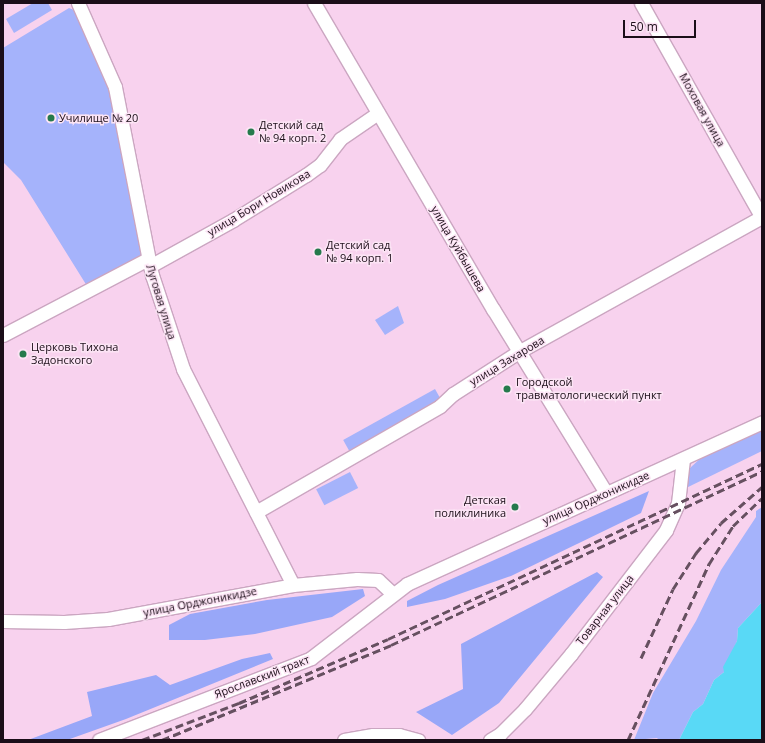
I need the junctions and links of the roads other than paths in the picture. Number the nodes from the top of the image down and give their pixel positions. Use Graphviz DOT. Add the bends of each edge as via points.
graph roads {
  1 [pos="78,3"];
  2 [pos="314,3"];
  3 [pos="641,3"];
  4 [pos="378,113"];
  5 [pos="762,217"];
  6 [pos="149,263"];
  7 [pos="3,335"];
  8 [pos="520,351"];
  9 [pos="762,422"];
  10 [pos="683,459"];
  11 [pos="606,493"];
  12 [pos="256,512"];
  13 [pos="429,574"];
  14 [pos="293,585"];
  15 [pos="392,593"];
  16 [pos="3,621"];
  17 [pos="99,740"];
  18 [pos="344,740"];
  19 [pos="418,740"];
  20 [pos="490,740"];
  1 -- 6 [label="street, Луговая улица" via="115,87"];
  2 -- 4 [label="street, улица Куйбышева"];
  3 -- 5 [label="street, Моховая улица"];
  4 -- 6 [label="street, улица Бори Новикова" via="340,139 320,165 306,175 234,220"];
  4 -- 8 [label="street, улица Куйбышева"];
  5 -- 8 [label="street, улица Захарова"];
  6 -- 7 [label="street, улица Бори Новикова"];
  6 -- 12 [label="street, Луговая улица" via="162,311 189,383"];
  8 -- 11 [label="street, улица Куйбышева"];
  8 -- 12 [label="street, улица Захарова" via="453,394 440,406"];
  9 -- 10 [label="street, улица Орджоникидзе"];
  10 -- 11 [label="street, улица Орджоникидзе"];
  10 -- 20 [label="street, Товарная улица" via="677,507 666,530 571,654 524,709 500,734"];
  11 -- 13 [label="street, улица Орджоникидзе"];
  12 -- 14 [label="street, Луговая улица"];
  13 -- 15 [label="street, Ярославский тракт"];
  14 -- 15 [label="street, улица Орджоникидзе" via="357,578 378,580"];
  14 -- 16 [label="street, улица Орджоникидзе" via="108,619 64,622"];
  15 -- 17 [label="street, Ярославский тракт" via="347,632 311,658"];
  18 -- 19 [label="street" via="373,735 400,735"];
}
